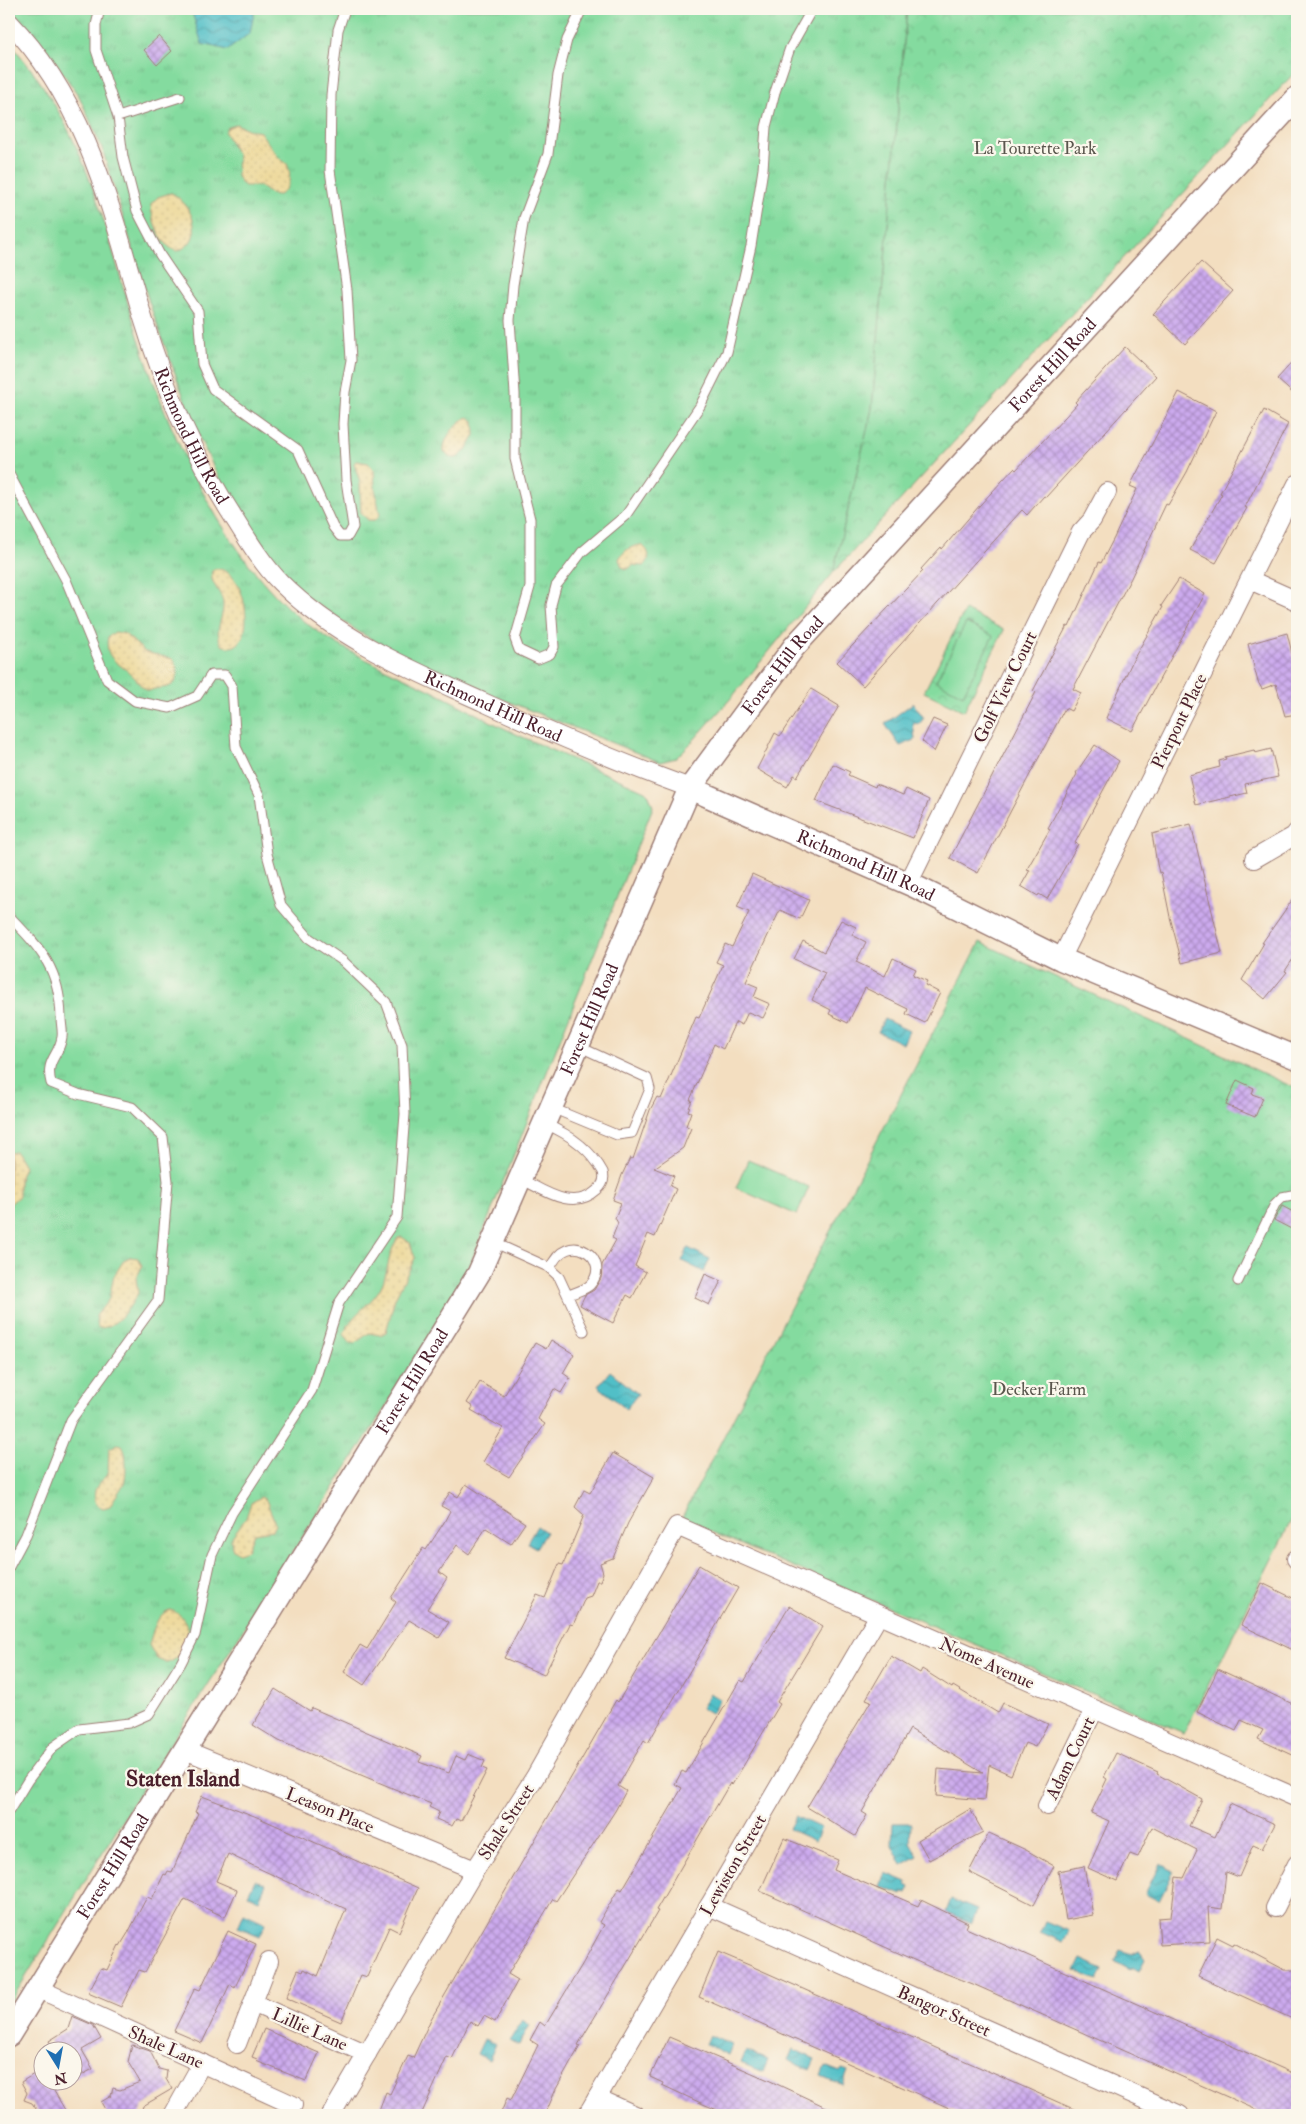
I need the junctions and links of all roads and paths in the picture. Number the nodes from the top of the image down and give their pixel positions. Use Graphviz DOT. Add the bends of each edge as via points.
graph roads {
  1 [pos="100,9"];
  2 [pos="346,9"];
  3 [pos="582,9"];
  4 [pos="812,9"];
  5 [pos="9,22"];
  6 [pos="180,96"];
  7 [pos="1297,98"];
  8 [pos="118,117"];
  9 [pos="9,474"];
  10 [pos="1297,484"];
  11 [pos="1107,492"];
  12 [pos="1250,580"];
  13 [pos="1297,601"];
  14 [pos="690,788"];
  15 [pos="1297,832"];
  16 [pos="1254,859"];
  17 [pos="908,884"];
  18 [pos="9,916"];
  19 [pos="1061,959"];
  20 [pos="578,1046"];
  21 [pos="1297,1058"];
  22 [pos="548,1116"];
  23 [pos="521,1179"];
  24 [pos="1297,1194"];
  25 [pos="493,1242"];
  26 [pos="550,1269"];
  27 [pos="1238,1281"];
  28 [pos="568,1295"];
  29 [pos="584,1331"];
  30 [pos="677,1526"];
  31 [pos="9,1568"];
  32 [pos="879,1615"];
  33 [pos="1094,1710"];
  34 [pos="184,1750"];
  35 [pos="1297,1798"];
  36 [pos="1046,1806"];
  37 [pos="9,1811"];
  38 [pos="1297,1864"];
  39 [pos="474,1870"];
  40 [pos="709,1906"];
  41 [pos="1275,1908"];
  42 [pos="270,1961"];
  43 [pos="39,1989"];
  44 [pos="253,2003"];
  45 [pos="9,2035"];
  46 [pos="237,2044"];
  47 [pos="367,2054"];
  48 [pos="202,2063"];
  49 [pos="597,2098"];
  50 [pos="293,2105"];
  51 [pos="173,2115"];
  52 [pos="332,2115"];
  53 [pos="587,2115"];
  54 [pos="636,2115"];
  55 [pos="1180,2115"];
  1 -- 8 [label="lane" via="96,50"];
  2 -- 8 [label="lane" via="338,30 330,170 347,290 352,360 343,424 353,527 348,536 340,536 333,527 298,450 213,390 202,364 198,311 160,255 137,211 123,157"];
  3 -- 4 [label="lane" via="567,40 558,76 548,154 524,218 510,320 515,459 530,519 530,587 515,639 519,650 538,659 550,654 554,647 551,605 556,586 582,552 626,515 652,480 700,406 726,352 751,246 770,110 790,48"];
  5 -- 14 [label="street, Richmond Hill Road" via="46,66 67,98 86,137 154,354 191,444 241,530 280,582 318,616 365,646 599,753"];
  6 -- 8 [label="lane"];
  7 -- 14 [label="street, Forest Hill Road" via="794,647"];
  9 -- 37 [label="lane" via="66,580 107,680 135,701 170,708 197,696 211,675 225,675 232,686 236,747 259,795 267,854 281,905 309,938 343,961 386,1002 402,1045 405,1114 397,1216 339,1303 312,1390 232,1513 212,1555 195,1635 181,1663 149,1714 130,1723 79,1729 53,1748"];
  10 -- 12 [label="street, Pierpont Place"];
  11 -- 17 [label="street, Golf View Court" via="1092,520 1081,532"];
  12 -- 13 [label="street"];
  12 -- 19 [label="street, Pierpont Place"];
  14 -- 17 [label="street, Richmond Hill Road"];
  14 -- 20 [label="street, Forest Hill Road"];
  15 -- 16 [label="street"];
  17 -- 19 [label="street, Richmond Hill Road"];
  18 -- 31 [label="lane" via="35,943 56,977 62,1038 48,1070 51,1083 78,1094 132,1107 163,1137 168,1181 158,1300 71,1420 26,1535"];
  19 -- 21 [label="street, Richmond Hill Road"];
  20 -- 22 [label="street, Forest Hill Road"];
  20 -- 22 [label="lane" via="646,1078 650,1089 632,1133 617,1135"];
  22 -- 23 [label="street, Forest Hill Road"];
  22 -- 23 [label="lane" via="588,1152 603,1172 602,1184 591,1195 573,1201"];
  23 -- 25 [label="street, Forest Hill Road"];
  24 -- 27 [label="lane" via="1282,1197 1275,1204"];
  25 -- 26 [label="lane"];
  25 -- 34 [label="street, Forest Hill Road" via="479,1273"];
  26 -- 28 [label="lane" via="559,1277"];
  26 -- 28 [label="lane" via="562,1250 578,1247 592,1256 596,1270 594,1279 589,1286"];
  28 -- 29 [label="lane"];
  30 -- 32 [label="street, Nome Avenue"];
  30 -- 39 [label="street, Shale Street" via="535,1776"];
  32 -- 33 [label="street, Nome Avenue"];
  32 -- 40 [label="street, Lewiston Street"];
  33 -- 35 [label="street, Nome Avenue"];
  33 -- 36 [label="street, Adam Court"];
  34 -- 39 [label="street, Leason Place"];
  34 -- 43 [label="street, Forest Hill Road"];
  38 -- 41 [label="street"];
  39 -- 47 [label="street, Shale Street"];
  40 -- 49 [label="street, Lewiston Street"];
  40 -- 55 [label="street, Bangor Street"];
  42 -- 44 [label="street, Lillie Lane"];
  43 -- 45 [label="street, Forest Hill Road"];
  43 -- 48 [label="street, Shale Lane"];
  44 -- 46 [label="street, Lillie Lane"];
  44 -- 47 [label="street, Lillie Lane"];
  47 -- 52 [label="street, Shale Street"];
  48 -- 50 [label="street, Shale Lane"];
  48 -- 51 [label="street"];
  49 -- 53 [label="street, Lewiston Street"];
  49 -- 54 [label="street"];
}
